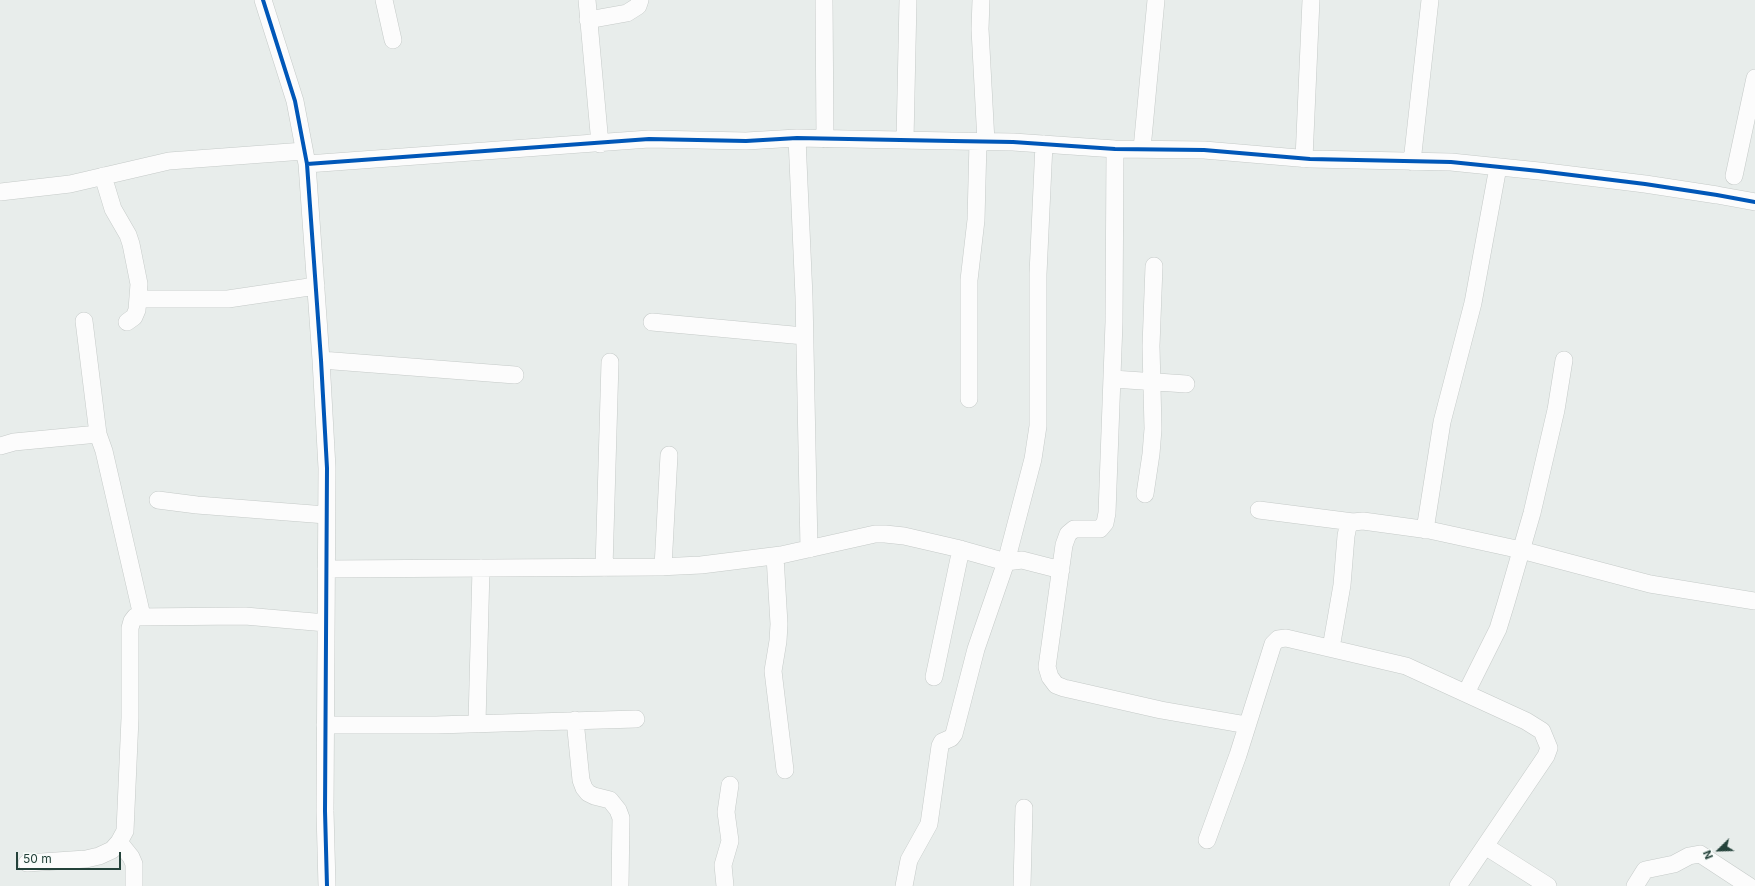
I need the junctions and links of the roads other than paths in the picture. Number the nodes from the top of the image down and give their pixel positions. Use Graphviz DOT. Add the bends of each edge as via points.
graph roads {
  1 [pos="263,0"];
  2 [pos="384,0"];
  3 [pos="586,0"];
  4 [pos="640,0"];
  5 [pos="824,0"];
  6 [pos="908,0"];
  7 [pos="981,0"];
  8 [pos="1156,0"];
  9 [pos="1312,0"];
  10 [pos="1430,0"];
  11 [pos="588,20"];
  12 [pos="393,40"];
  13 [pos="1755,78"];
  14 [pos="797,138"];
  15 [pos="825,139"];
  16 [pos="905,140"];
  17 [pos="982,142"];
  18 [pos="600,144"];
  19 [pos="1044,144"];
  20 [pos="1115,149"];
  21 [pos="1142,149"];
  22 [pos="306,158"];
  23 [pos="1304,159"];
  24 [pos="1412,162"];
  25 [pos="1498,167"];
  26 [pos="103,176"];
  27 [pos="1734,176"];
  28 [pos="0,192"];
  29 [pos="1755,202"];
  30 [pos="1154,266"];
  31 [pos="316,286"];
  32 [pos="138,299"];
  33 [pos="84,321"];
  34 [pos="127,322"];
  35 [pos="652,322"];
  36 [pos="804,336"];
  37 [pos="321,360"];
  38 [pos="1564,360"];
  39 [pos="610,362"];
  40 [pos="515,375"];
  41 [pos="1113,379"];
  42 [pos="1152,382"];
  43 [pos="1186,384"];
  44 [pos="969,399"];
  45 [pos="98,434"];
  46 [pos="0,446"];
  47 [pos="669,455"];
  48 [pos="1145,494"];
  49 [pos="158,500"];
  50 [pos="1259,510"];
  51 [pos="326,515"];
  52 [pos="1353,522"];
  53 [pos="1425,530"];
  54 [pos="809,549"];
  55 [pos="962,549"];
  56 [pos="1521,550"];
  57 [pos="775,556"];
  58 [pos="1006,562"];
  59 [pos="663,567"];
  60 [pos="480,568"];
  61 [pos="604,568"];
  62 [pos="326,569"];
  63 [pos="1061,570"];
  64 [pos="1755,601"];
  65 [pos="142,616"];
  66 [pos="326,623"];
  67 [pos="1330,648"];
  68 [pos="934,677"];
  69 [pos="1466,693"];
  70 [pos="636,719"];
  71 [pos="575,720"];
  72 [pos="477,723"];
  73 [pos="325,725"];
  74 [pos="1247,725"];
  75 [pos="785,770"];
  76 [pos="730,785"];
  77 [pos="1024,808"];
  78 [pos="1208,840"];
  79 [pos="119,842"];
  80 [pos="1485,846"];
  81 [pos="27,863"];
  82 [pos="134,886"];
  83 [pos="327,886"];
  84 [pos="620,886"];
  85 [pos="725,886"];
  86 [pos="904,886"];
  87 [pos="1022,886"];
  88 [pos="1458,886"];
  89 [pos="1548,886"];
  90 [pos="1635,886"];
  91 [pos="1749,886"];
  1 -- 22 [label="street" via="295,101"];
  2 -- 12 [label="street"];
  3 -- 11 [label="street"];
  4 -- 11 [label="street" via="638,6 626,13"];
  5 -- 15 [label="street"];
  6 -- 16 [label="street"];
  7 -- 17 [label="street"];
  8 -- 21 [label="street"];
  9 -- 23 [label="street"];
  10 -- 24 [label="street"];
  11 -- 18 [label="street"];
  13 -- 27 [label="street"];
  14 -- 15 [label="street"];
  14 -- 18 [label="street" via="746,141 649,139"];
  14 -- 36 [label="street"];
  15 -- 16 [label="street"];
  16 -- 17 [label="street"];
  17 -- 19 [label="street"];
  17 -- 44 [label="street" via="969,280"];
  18 -- 22 [label="street"];
  19 -- 20 [label="street"];
  19 -- 58 [label="street" via="1038,274 1037,432 1033,459"];
  20 -- 21 [label="street"];
  20 -- 41 [label="street"];
  21 -- 23 [label="street" via="1204,150"];
  22 -- 26 [label="street" via="186,159"];
  22 -- 31 [label="street"];
  23 -- 24 [label="street"];
  24 -- 25 [label="street" via="1451,162"];
  25 -- 29 [label="street" via="1645,184"];
  25 -- 53 [label="street" via="1473,303 1442,422"];
  26 -- 28 [label="street" via="70,184"];
  26 -- 32 [label="street" via="113,209 131,244 139,284"];
  30 -- 42 [label="street" via="1150,346"];
  31 -- 32 [label="street" via="228,299"];
  31 -- 37 [label="street"];
  32 -- 34 [label="street" via="134,317"];
  33 -- 45 [label="street"];
  35 -- 36 [label="street"];
  36 -- 54 [label="street"];
  37 -- 40 [label="street"];
  37 -- 51 [label="street" via="327,468"];
  38 -- 56 [label="street" via="1556,410"];
  39 -- 61 [label="street"];
  41 -- 42 [label="street"];
  41 -- 63 [label="street" via="1105,523 1100,529 1074,529 1068,534"];
  42 -- 43 [label="street"];
  42 -- 48 [label="street" via="1151,454"];
  45 -- 46 [label="street" via="14,442"];
  45 -- 65 [label="street"];
  47 -- 59 [label="street"];
  49 -- 51 [label="street"];
  50 -- 52 [label="street"];
  51 -- 62 [label="street"];
  52 -- 53 [label="street" via="1363,521"];
  52 -- 67 [label="street" via="1348,526 1346,536 1342,585"];
  53 -- 56 [label="street"];
  54 -- 55 [label="street" via="874,534 886,534"];
  54 -- 57 [label="street"];
  55 -- 58 [label="street"];
  55 -- 68 [label="street"];
  56 -- 64 [label="street" via="1650,584"];
  56 -- 69 [label="street" via="1498,629"];
  57 -- 59 [label="street"];
  57 -- 75 [label="street" via="779,624 773,671"];
  58 -- 63 [label="street" via="1022,560"];
  58 -- 86 [label="street" via="976,649 954,734 940,746 929,824 909,860"];
  59 -- 61 [label="street"];
  60 -- 61 [label="street"];
  60 -- 62 [label="street"];
  60 -- 72 [label="street"];
  62 -- 66 [label="street"];
  63 -- 74 [label="street" via="1047,667 1056,685 1161,710"];
  65 -- 66 [label="street" via="244,616"];
  65 -- 79 [label="street" via="135,617 130,628 127,818 125,831"];
  66 -- 73 [label="street"];
  67 -- 69 [label="street" via="1406,666"];
  67 -- 74 [label="street" via="1286,638 1278,639 1273,644"];
  69 -- 80 [label="street" via="1526,720 1542,731 1549,748"];
  70 -- 71 [label="street"];
  71 -- 72 [label="street"];
  71 -- 84 [label="street" via="584,788 594,796 610,800 621,818"];
  72 -- 73 [label="street"];
  73 -- 83 [label="street"];
  74 -- 78 [label="street"];
  76 -- 85 [label="street" via="726,812 730,841 723,865"];
  77 -- 87 [label="street"];
  79 -- 81 [label="street" via="112,850 86,859"];
  79 -- 82 [label="street" via="134,864"];
  80 -- 88 [label="street"];
  80 -- 89 [label="street"];
  90 -- 91 [label="street" via="1646,870 1674,864 1688,856 1700,854"];
}
